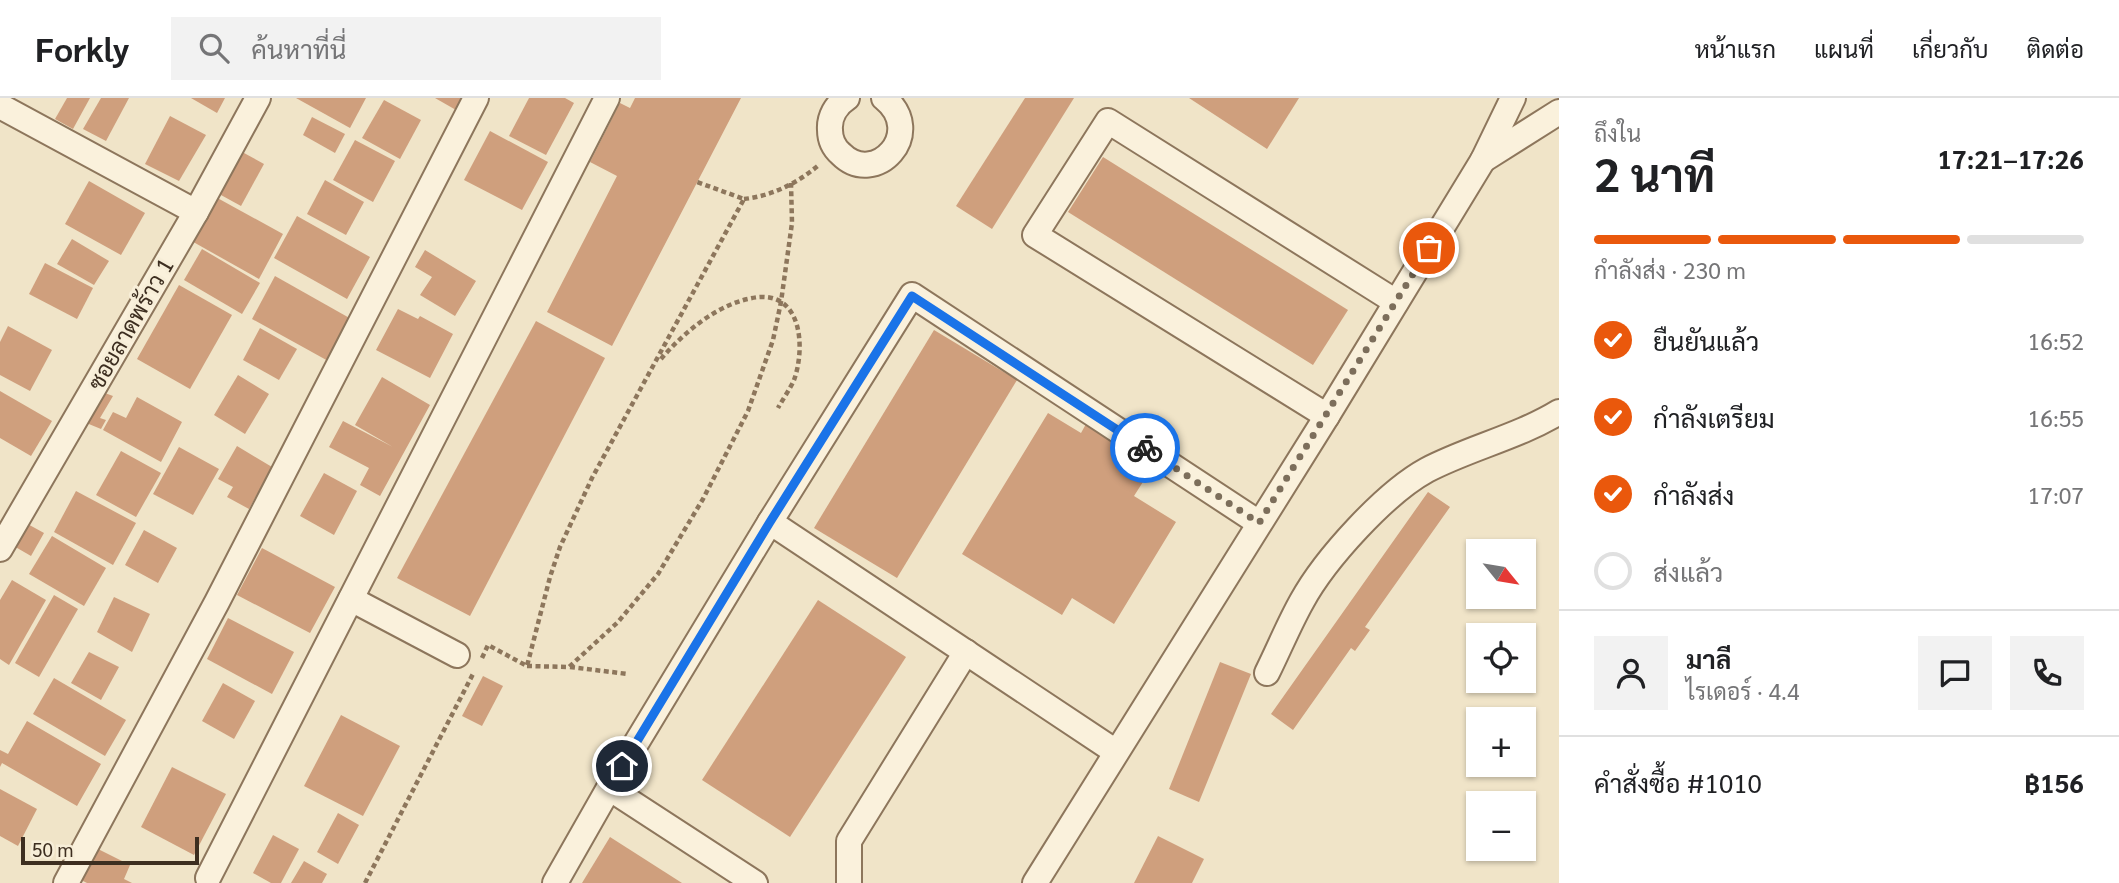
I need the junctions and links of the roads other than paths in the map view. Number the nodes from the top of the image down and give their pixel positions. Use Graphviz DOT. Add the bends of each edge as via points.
graph roads {
  1 [pos="258,98"];
  2 [pos="477,98"];
  3 [pos="607,98"];
  4 [pos="847,98"];
  5 [pos="1513,98"];
  6 [pos="892,100"];
  7 [pos="0,106"];
  8 [pos="1559,112"];
  9 [pos="1483,160"];
  10 [pos="196,212"];
  11 [pos="1396,302"];
  12 [pos="1559,412"];
  13 [pos="1327,416"];
  14 [pos="770,522"];
  15 [pos="1259,523"];
  16 [pos="0,549"];
  17 [pos="351,599"];
  18 [pos="966,652"];
  19 [pos="457,655"];
  20 [pos="1267,673"];
  21 [pos="1116,752"];
  22 [pos="609,788"];
  23 [pos="213,881"];
  24 [pos="66,883"];
  25 [pos="555,883"];
  26 [pos="755,883"];
  27 [pos="849,883"];
  28 [pos="1035,883"];
  1 -- 10 [label="street, ซอยลาดพร้าว 1"];
  2 -- 24 [label="street"];
  3 -- 17 [label="street"];
  4 -- 6 [label="street" via="836,108 829,129 843,157 864,164 886,158 900,138 899,115"];
  5 -- 9 [label="street"];
  7 -- 10 [label="street"];
  8 -- 9 [label="street"];
  9 -- 11 [label="street"];
  10 -- 16 [label="street, ซอยลาดพร้าว 1" via="138,330"];
  11 -- 13 [label="street"];
  11 -- 13 [label="street" via="1108,121 1035,235"];
  12 -- 20 [label="street" via="1425,471 1384,502 1336,554 1303,599"];
  13 -- 15 [label="street"];
  14 -- 15 [label="street" via="912,296"];
  14 -- 18 [label="street"];
  14 -- 22 [label="street"];
  15 -- 21 [label="street"];
  17 -- 19 [label="street"];
  17 -- 23 [label="street"];
  18 -- 21 [label="street"];
  18 -- 27 [label="street" via="849,841"];
  21 -- 28 [label="street"];
  22 -- 25 [label="street"];
  22 -- 26 [label="street"];
}
